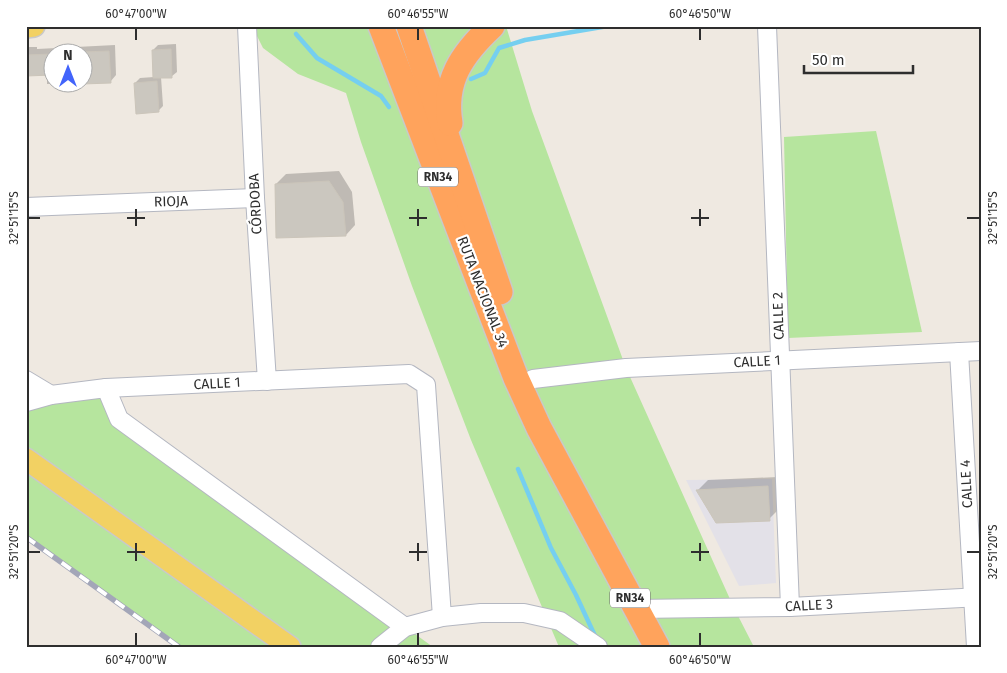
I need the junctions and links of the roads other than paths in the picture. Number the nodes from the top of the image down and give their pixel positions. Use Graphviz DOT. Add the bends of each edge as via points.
graph roads {
  1 [pos="34,26"];
  2 [pos="247,26"];
  3 [pos="381,26"];
  4 [pos="409,26"];
  5 [pos="492,26"];
  6 [pos="767,26"];
  7 [pos="26,27"];
  8 [pos="255,198"];
  9 [pos="26,207"];
  10 [pos="473,210"];
  11 [pos="981,351"];
  12 [pos="958,352"];
  13 [pos="780,360"];
  14 [pos="533,379"];
  15 [pos="26,380"];
  16 [pos="267,381"];
  17 [pos="106,388"];
  18 [pos="51,395"];
  19 [pos="26,402"];
  20 [pos="26,460"];
  21 [pos="603,549"];
  22 [pos="977,597"];
  23 [pos="790,606"];
  24 [pos="636,609"];
  25 [pos="442,617"];
  26 [pos="405,627"];
  27 [pos="290,647"];
  28 [pos="380,647"];
  29 [pos="598,647"];
  30 [pos="656,647"];
  31 [pos="976,647"];
  1 -- 7 [label="main road"];
  2 -- 8 [label="street, CÓRDOBA"];
  3 -- 21 [label="highway, RUTA NACIONAL 34 / RN34" via="516,378"];
  4 -- 10 [label="highway, RUTA NACIONAL 34 / RN34"];
  5 -- 10 [label="highway, RN34" via="466,52 457,68 448,98 453,138"];
  6 -- 13 [label="street, CALLE 2"];
  8 -- 9 [label="street, RIOJA"];
  8 -- 16 [label="street, CÓRDOBA"];
  10 -- 14 [label="highway, RUTA NACIONAL 34 / RN34"];
  11 -- 12 [label="street, CALLE 1"];
  12 -- 13 [label="street, CALLE 1"];
  12 -- 22 [label="street, CALLE 4"];
  13 -- 14 [label="street, CALLE 1" via="626,368"];
  13 -- 23 [label="street, CALLE 2"];
  14 -- 21 [label="highway, RUTA NACIONAL 34 / RN34"];
  15 -- 18 [label="street"];
  16 -- 17 [label="street, CALLE 1"];
  16 -- 25 [label="street, CALLE 1" via="409,374 426,385"];
  17 -- 18 [label="street, CALLE 1"];
  17 -- 26 [label="street" via="119,420"];
  18 -- 19 [label="street, CALLE 1"];
  20 -- 27 [label="main road"];
  21 -- 24 [label="highway, RUTA NACIONAL 34 / RN34"];
  22 -- 23 [label="street, CALLE 3"];
  22 -- 31 [label="street, CALLE 4"];
  23 -- 24 [label="street, CALLE 3"];
  24 -- 30 [label="highway, RUTA NACIONAL 34 / RN34"];
  25 -- 26 [label="street"];
  25 -- 29 [label="street" via="480,612 524,613 560,621"];
  26 -- 28 [label="street"];
}
